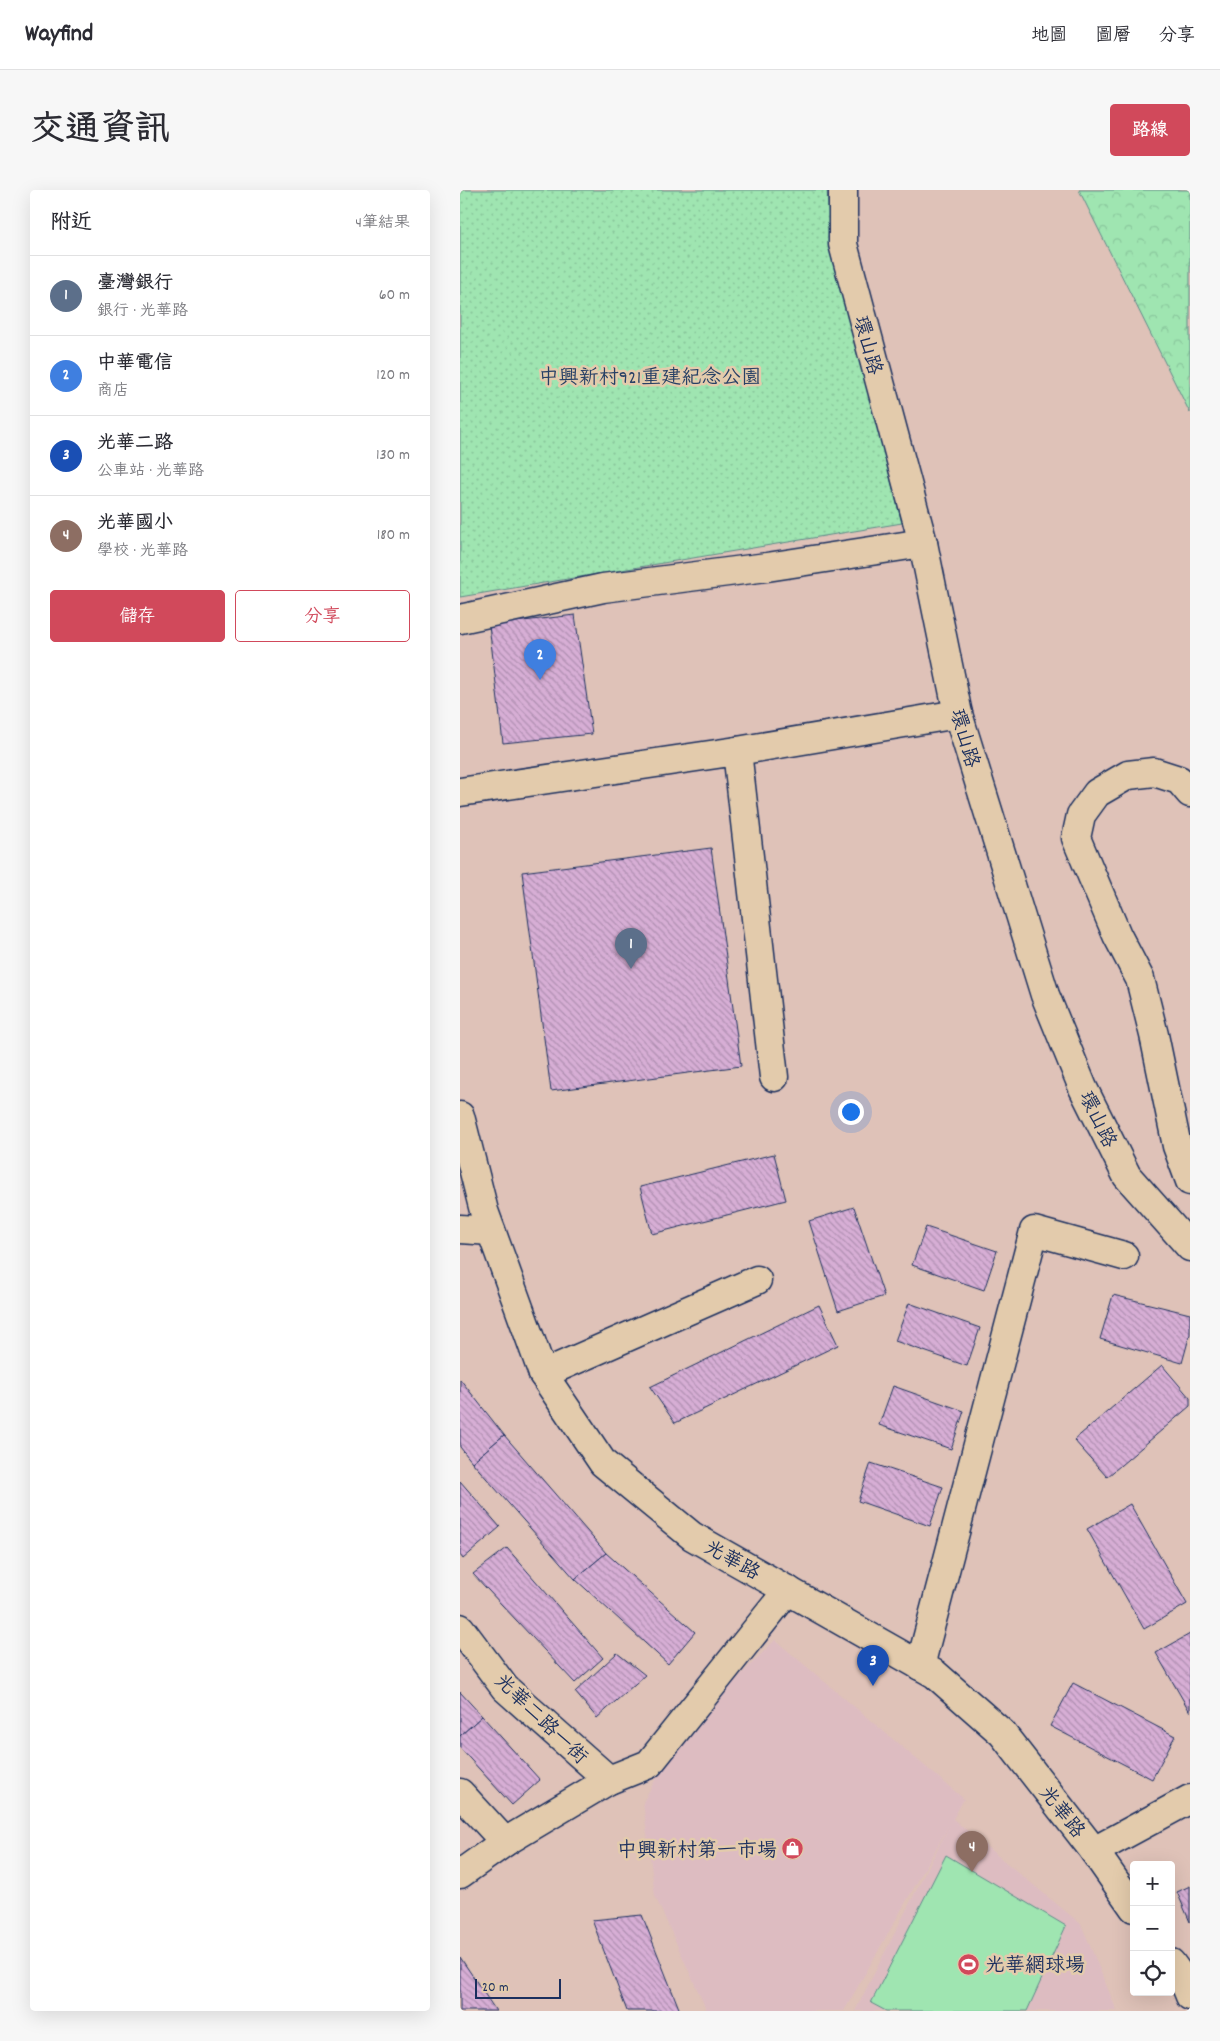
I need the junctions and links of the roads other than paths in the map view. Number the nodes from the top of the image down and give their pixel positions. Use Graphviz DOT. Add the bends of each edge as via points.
graph roads {
  1 [pos="843,190"];
  2 [pos="923,543"];
  3 [pos="460,619"];
  4 [pos="958,714"];
  5 [pos="737,751"];
  6 [pos="460,792"];
  7 [pos="1190,793"];
  8 [pos="774,1077"];
  9 [pos="460,1116"];
  10 [pos="1190,1181"];
  11 [pos="460,1230"];
  12 [pos="491,1231"];
  13 [pos="1190,1247"];
  14 [pos="1124,1256"];
  15 [pos="757,1280"];
  16 [pos="543,1374"];
  17 [pos="788,1590"];
  18 [pos="460,1628"];
  19 [pos="920,1666"];
  20 [pos="609,1780"];
  21 [pos="460,1793"];
  22 [pos="1190,1799"];
  23 [pos="505,1842"];
  24 [pos="1094,1851"];
  25 [pos="460,1874"];
  26 [pos="1133,1906"];
  27 [pos="1175,1969"];
  28 [pos="1190,1996"];
  1 -- 2 [label="street, 環山路" via="843,244"];
  2 -- 3 [label="street" via="603,588"];
  2 -- 4 [label="street, 環山路"];
  4 -- 5 [label="street"];
  4 -- 13 [label="street, 環山路" via="1045,995 1083,1088 1127,1176"];
  5 -- 6 [label="street"];
  5 -- 8 [label="street"];
  7 -- 10 [label="street" via="1178,780 1154,772 1128,775 1097,793 1081,815 1076,838 1117,935 1140,979 1177,1146"];
  9 -- 12 [label="street, 光華路"];
  11 -- 12 [label="street"];
  12 -- 16 [label="street, 光華路"];
  14 -- 19 [label="street" via="1034,1231"];
  15 -- 16 [label="street"];
  16 -- 17 [label="street, 光華路" via="603,1463 692,1536"];
  17 -- 19 [label="street, 光華路"];
  17 -- 20 [label="street" via="649,1764"];
  18 -- 20 [label="street, 光華二路一街" via="505,1688"];
  19 -- 24 [label="street, 光華路" via="935,1674 1002,1733"];
  20 -- 23 [label="street"];
  21 -- 23 [label="street"];
  22 -- 24 [label="street"];
  23 -- 25 [label="street"];
  24 -- 26 [label="street, 光華路"];
  27 -- 28 [label="street"];
}
